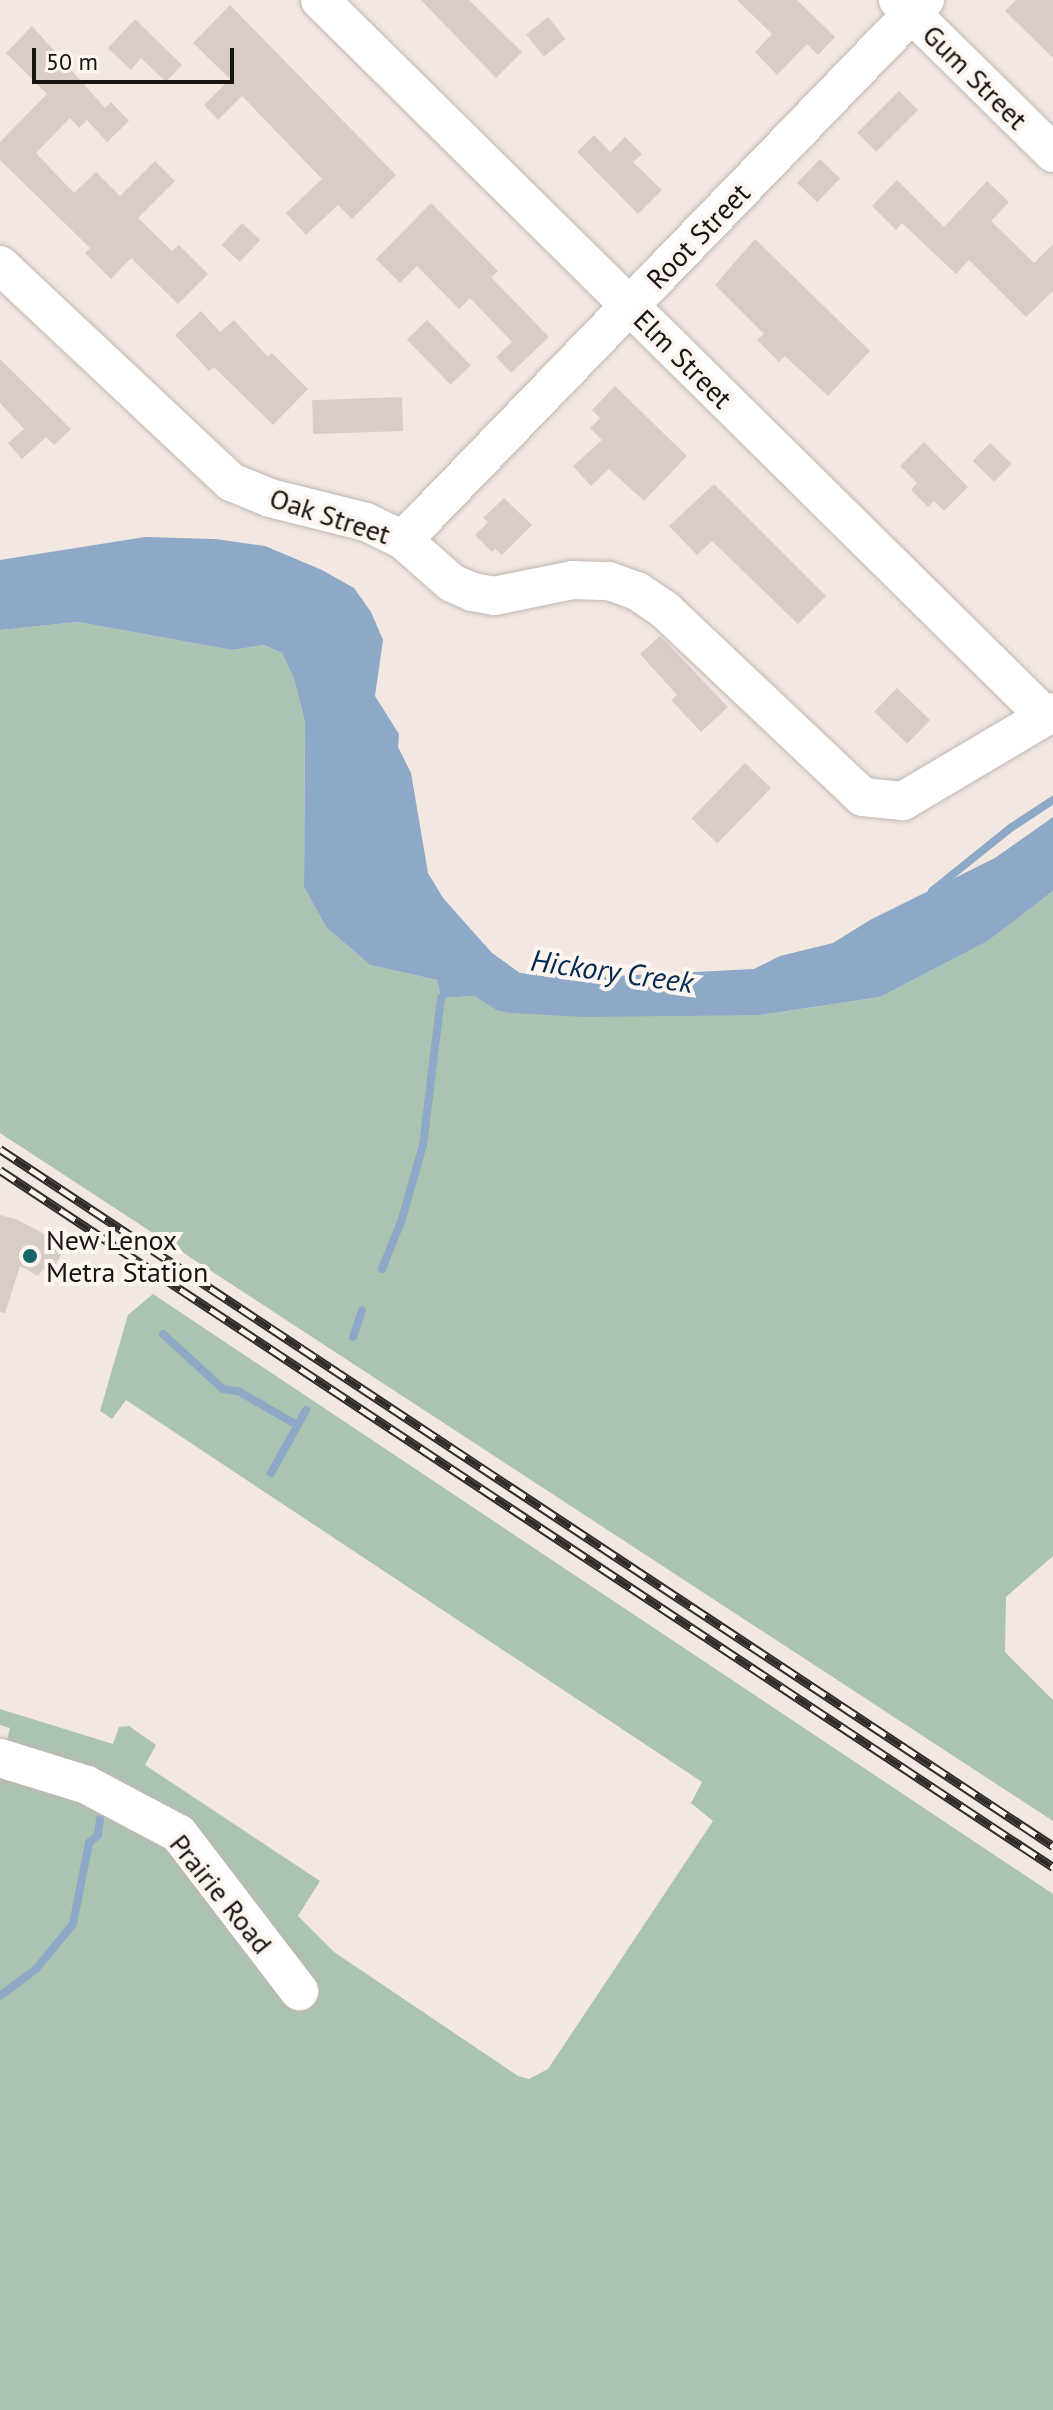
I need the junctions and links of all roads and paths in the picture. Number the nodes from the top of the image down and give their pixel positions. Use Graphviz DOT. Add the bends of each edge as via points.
graph roads {
  1 [pos="320,0"];
  2 [pos="911,5"];
  3 [pos="1053,153"];
  4 [pos="0,265"];
  5 [pos="630,307"];
  6 [pos="403,540"];
  7 [pos="1049,715"];
  8 [pos="0,1758"];
  9 [pos="299,1991"];
  1 -- 5 [label="street, Elm Street"];
  2 -- 3 [label="street, Gum Street"];
  2 -- 5 [label="street, Root Street"];
  4 -- 6 [label="street, Oak Street" via="231,482 270,498 366,522"];
  5 -- 6 [label="street, Root Street"];
  5 -- 7 [label="street, Elm Street"];
  6 -- 7 [label="street, Oak Street" via="452,583 472,592 494,596 573,580 609,581 637,591 665,610 863,797 903,801"];
  8 -- 9 [label="street, Prairie Road" via="87,1785 179,1834"];
}
